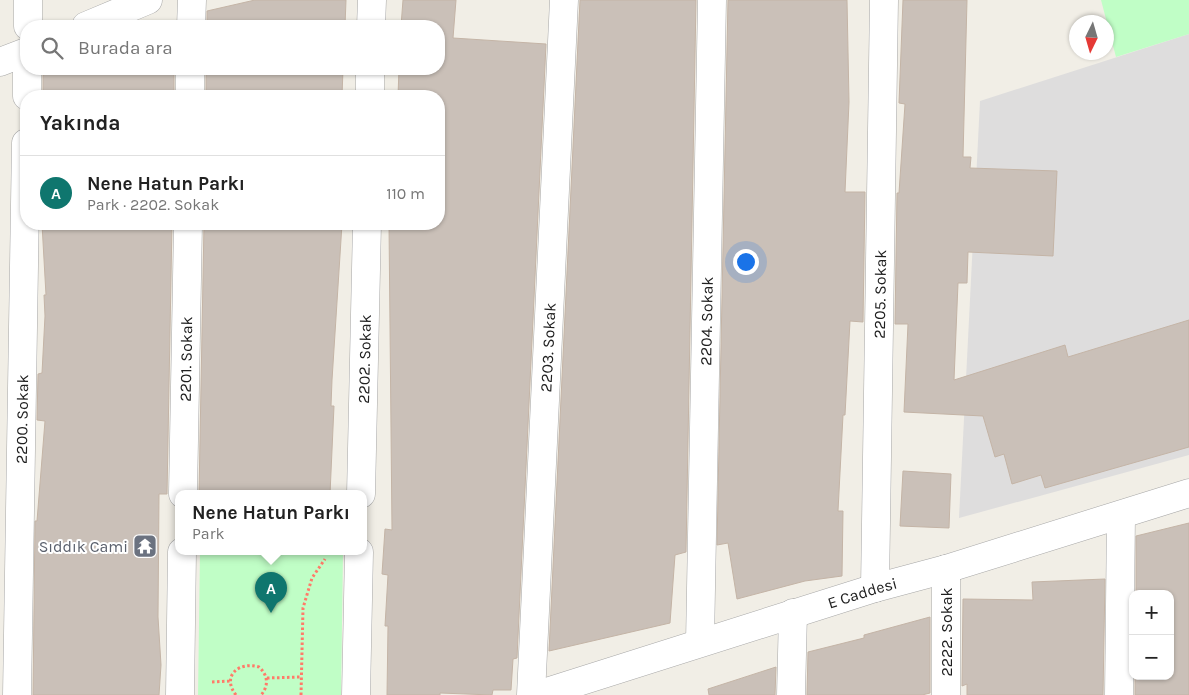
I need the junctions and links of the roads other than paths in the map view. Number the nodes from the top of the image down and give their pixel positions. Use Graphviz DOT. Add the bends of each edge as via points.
graph roads {
  1 [pos="28,0"];
  2 [pos="148,0"];
  3 [pos="192,0"];
  4 [pos="372,0"];
  5 [pos="564,0"];
  6 [pos="712,0"];
  7 [pos="884,0"];
  8 [pos="28,20"];
  9 [pos="100,20"];
  10 [pos="191,20"];
  11 [pos="371,20"];
  12 [pos="20,54"];
  13 [pos="0,62"];
  14 [pos="28,75"];
  15 [pos="190,75"];
  16 [pos="370,75"];
  17 [pos="27,90"];
  18 [pos="190,90"];
  19 [pos="370,90"];
  20 [pos="25,230"];
  21 [pos="188,230"];
  22 [pos="367,230"];
  23 [pos="183,490"];
  24 [pos="361,490"];
  25 [pos="1189,493"];
  26 [pos="1121,515"];
  27 [pos="182,555"];
  28 [pos="360,555"];
  29 [pos="946,569"];
  30 [pos="875,588"];
  31 [pos="793,613"];
  32 [pos="700,642"];
  33 [pos="610,683"];
  34 [pos="17,695"];
  35 [pos="180,695"];
  36 [pos="356,695"];
  37 [pos="531,695"];
  38 [pos="537,695"];
  39 [pos="791,695"];
  40 [pos="946,695"];
  41 [pos="1119,695"];
  1 -- 8 [label="street"];
  2 -- 9 [label="street"];
  3 -- 10 [label="street"];
  4 -- 11 [label="street"];
  5 -- 37 [label="street, 2203. Sokak"];
  6 -- 32 [label="street, 2204. Sokak"];
  7 -- 30 [label="street, 2205. Sokak"];
  12 -- 13 [label="street"];
  14 -- 17 [label="street"];
  15 -- 18 [label="street"];
  16 -- 19 [label="street"];
  20 -- 34 [label="street, 2200. Sokak"];
  21 -- 23 [label="street, 2201. Sokak"];
  22 -- 24 [label="street, 2202. Sokak"];
  25 -- 26 [label="street, E Caddesi"];
  26 -- 29 [label="street, E Caddesi"];
  26 -- 41 [label="street"];
  27 -- 35 [label="street"];
  28 -- 36 [label="street"];
  29 -- 30 [label="street, E Caddesi"];
  29 -- 40 [label="street, 2222. Sokak"];
  30 -- 31 [label="street, E Caddesi"];
  31 -- 32 [label="street, E Caddesi"];
  31 -- 39 [label="street"];
  32 -- 33 [label="street, E Caddesi"];
  33 -- 38 [label="street, E Caddesi"];
}
